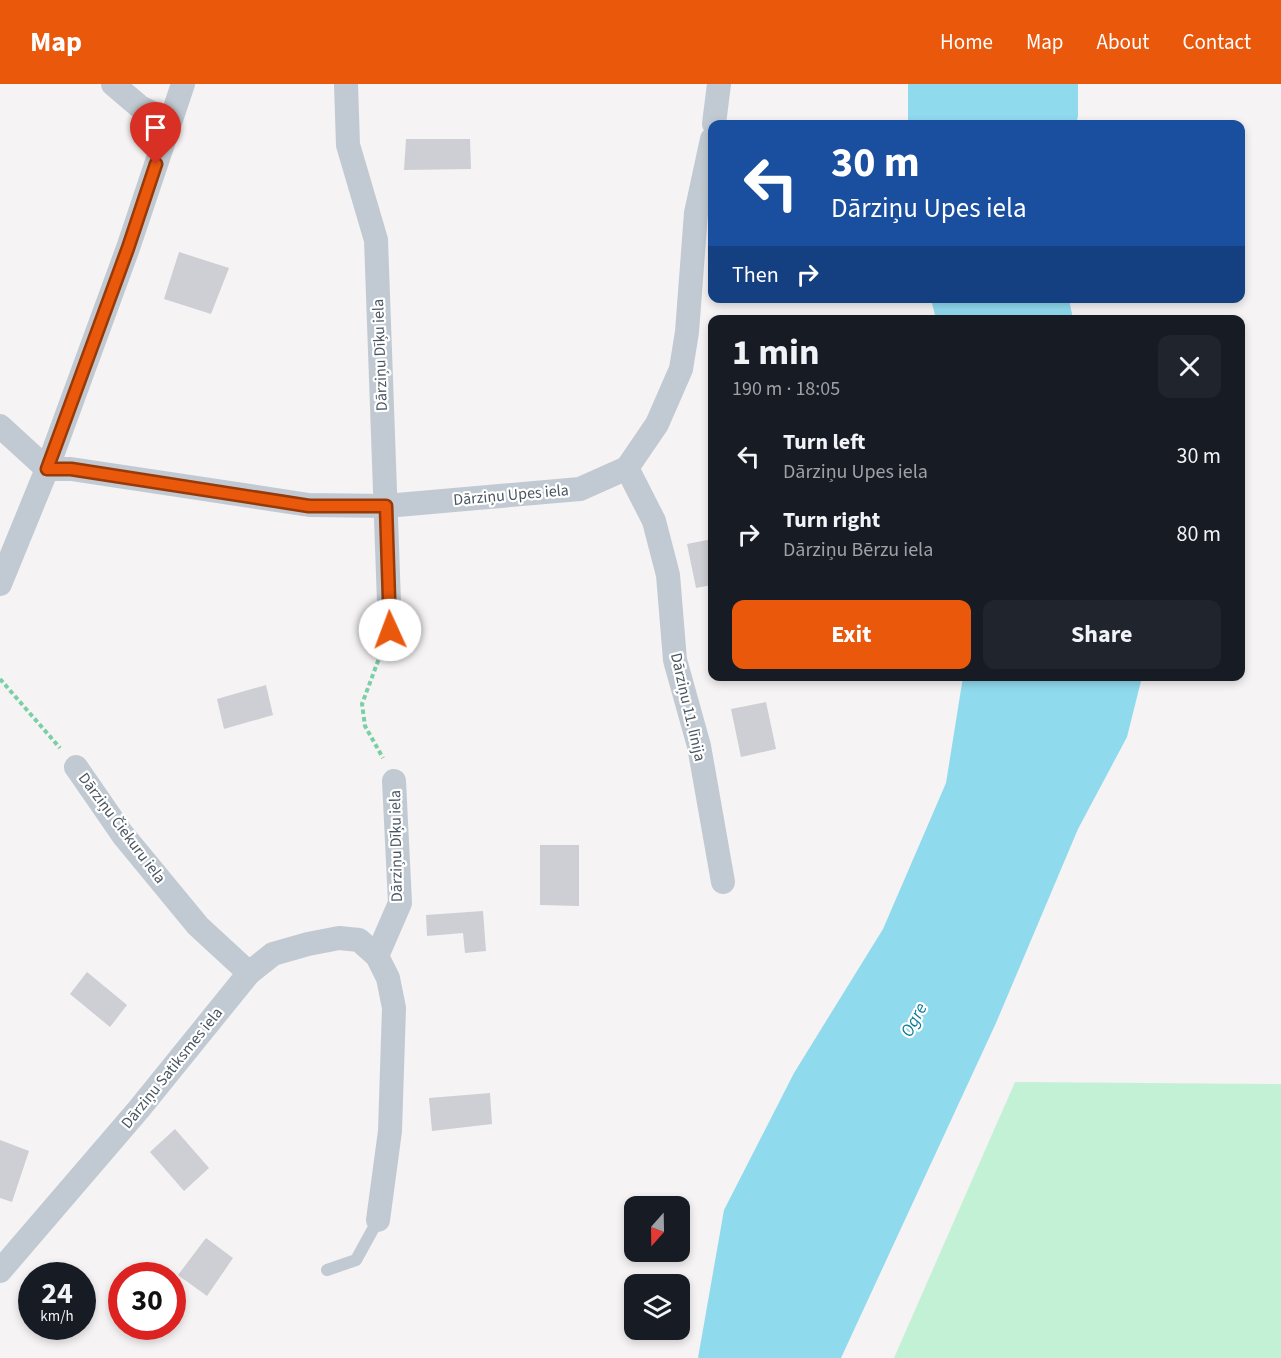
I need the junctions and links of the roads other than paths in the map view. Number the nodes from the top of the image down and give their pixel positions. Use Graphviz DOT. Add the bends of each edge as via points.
graph roads {
  1 [pos="113,84"];
  2 [pos="183,84"];
  3 [pos="346,84"];
  4 [pos="719,84"];
  5 [pos="714,120"];
  6 [pos="170,122"];
  7 [pos="708,158"];
  8 [pos="0,426"];
  9 [pos="627,468"];
  10 [pos="47,469"];
  11 [pos="386,506"];
  12 [pos="0,584"];
  13 [pos="390,630"];
  14 [pos="76,767"];
  15 [pos="394,781"];
  16 [pos="723,882"];
  17 [pos="377,956"];
  18 [pos="249,973"];
  19 [pos="378,1220"];
  20 [pos="0,1270"];
  21 [pos="327,1270"];
  1 -- 6 [label="street" via="140,107"];
  2 -- 6 [label="street"];
  3 -- 11 [label="street, Dārziņu Dīķu iela" via="348,145 376,240"];
  4 -- 5 [label="street"];
  6 -- 10 [label="street"];
  7 -- 9 [label="street" via="696,213 681,369 657,424"];
  8 -- 10 [label="street"];
  9 -- 11 [label="street, Dārziņu Upes iela" via="580,489"];
  9 -- 16 [label="street, Dārziņu 11. līnija" via="654,521 668,575 675,660 699,746"];
  10 -- 11 [label="street, Dārziņu Upes iela" via="71,469 309,506"];
  10 -- 12 [label="street"];
  11 -- 13 [label="street, Dārziņu Dīķu iela"];
  14 -- 18 [label="street, Dārziņu Čiekuru iela" via="123,835 198,926"];
  15 -- 17 [label="street, Dārziņu Dīķu iela" via="400,903"];
  17 -- 18 [label="street, Dārziņu Satiksmes iela" via="359,940 339,938 273,954"];
  17 -- 19 [label="street" via="388,978 394,1008 390,1131"];
  18 -- 20 [label="street, Dārziņu Satiksmes iela" via="139,1109"];
  19 -- 21 [label="lane" via="356,1260"];
}
